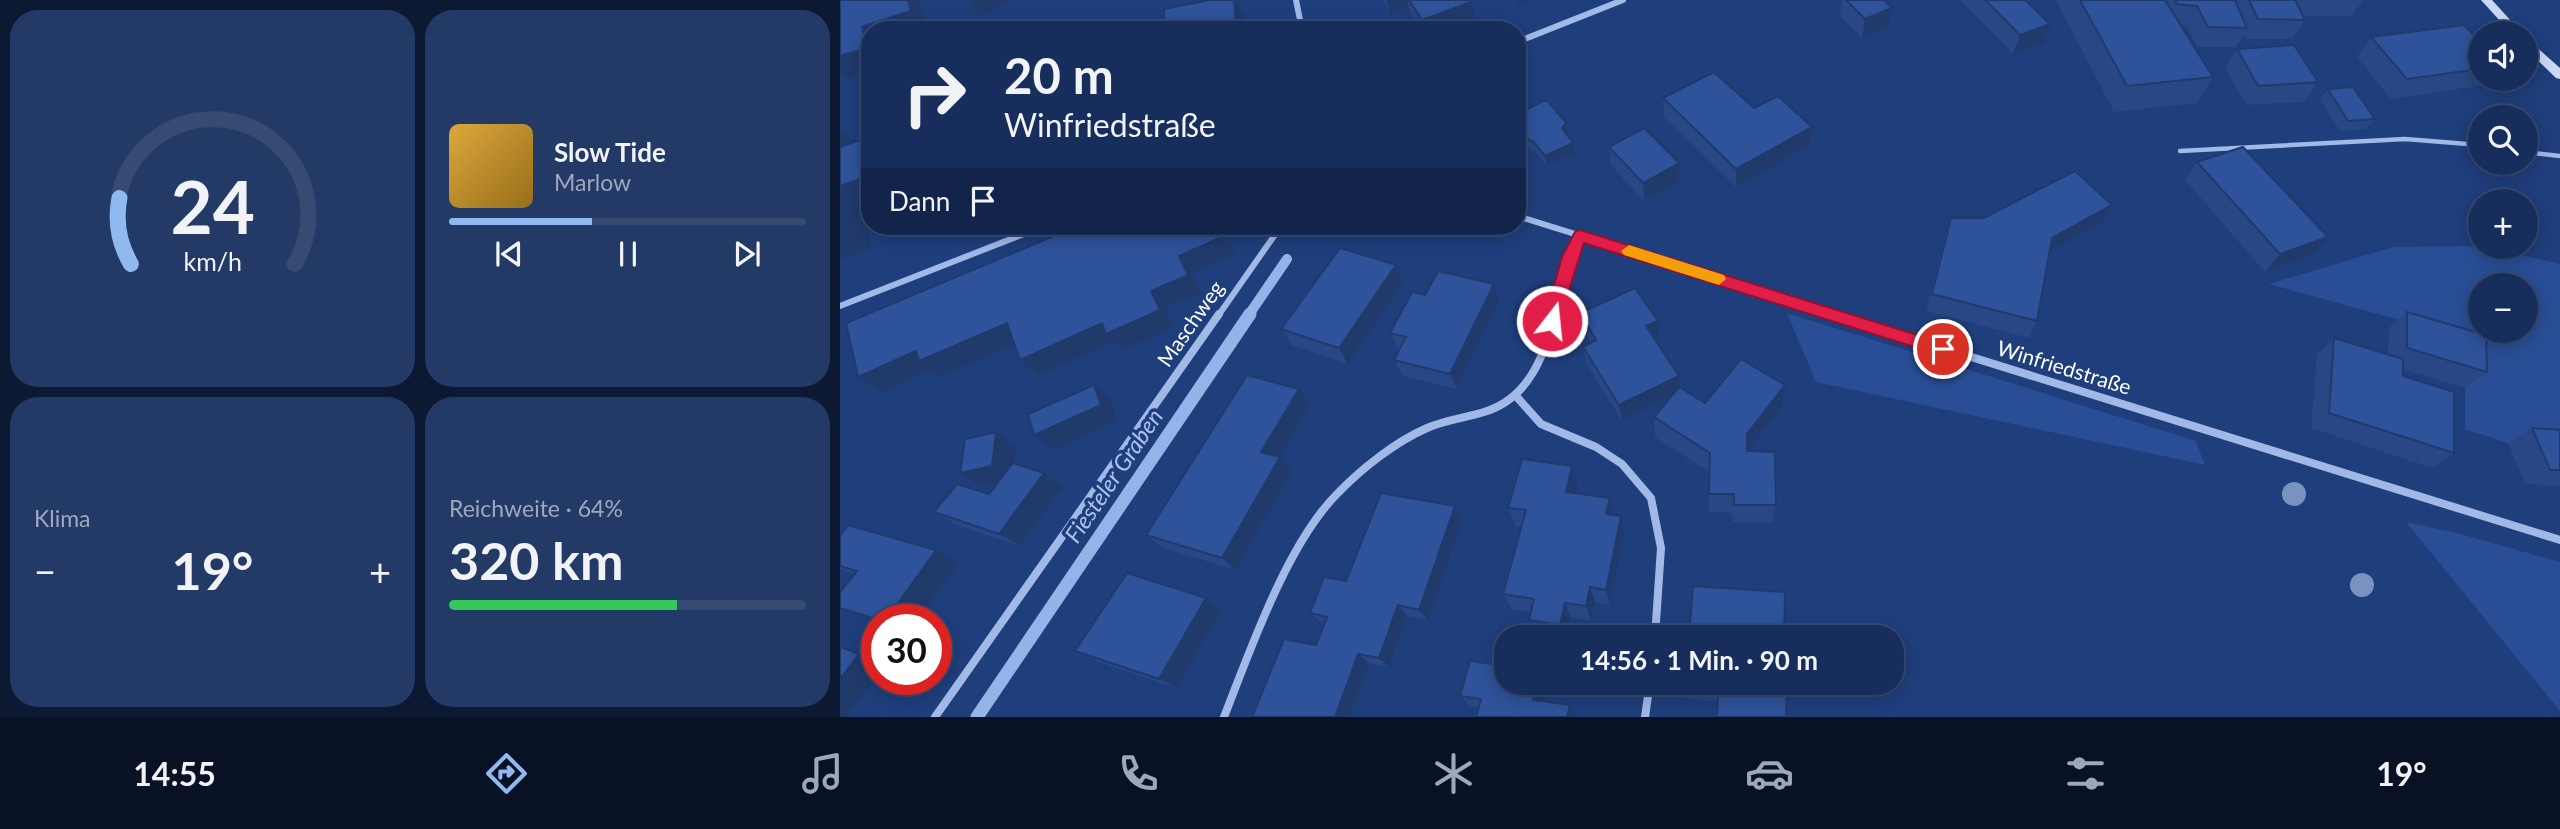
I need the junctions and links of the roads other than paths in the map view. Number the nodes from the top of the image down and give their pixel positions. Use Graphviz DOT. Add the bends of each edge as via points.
graph roads {
  1 [pos="1296,0"];
  2 [pos="1623,0"];
  3 [pos="2486,0"];
  4 [pos="1300,21"];
  5 [pos="2506,21"];
  6 [pos="1526,38"];
  7 [pos="2538,54"];
  8 [pos="2560,75"];
  9 [pos="2468,144"];
  10 [pos="2180,151"];
  11 [pos="2538,153"];
  12 [pos="2560,156"];
  13 [pos="1526,219"];
  14 [pos="1021,235"];
  15 [pos="1275,235"];
  16 [pos="1580,236"];
  17 [pos="840,306"];
  18 [pos="1516,396"];
  19 [pos="2560,540"];
  20 [pos="1656,625"];
  21 [pos="1649,695"];
  22 [pos="935,717"];
  23 [pos="1224,717"];
  24 [pos="1646,717"];
  1 -- 4 [label="street"];
  2 -- 6 [label="street"];
  3 -- 5 [label="main road"];
  7 -- 8 [label="main road"];
  9 -- 10 [label="lane" via="2405,139"];
  11 -- 12 [label="lane"];
  13 -- 16 [label="street, Winfriedstraße"];
  14 -- 17 [label="street"];
  15 -- 22 [label="street, Maschweg"];
  16 -- 18 [label="street" via="1539,365"];
  16 -- 19 [label="street, Winfriedstraße"];
  18 -- 20 [label="street" via="1541,424 1622,464 1650,498 1661,548"];
  18 -- 23 [label="street" via="1503,406 1418,432 1334,496 1276,586"];
  21 -- 24 [label="street"];
}
